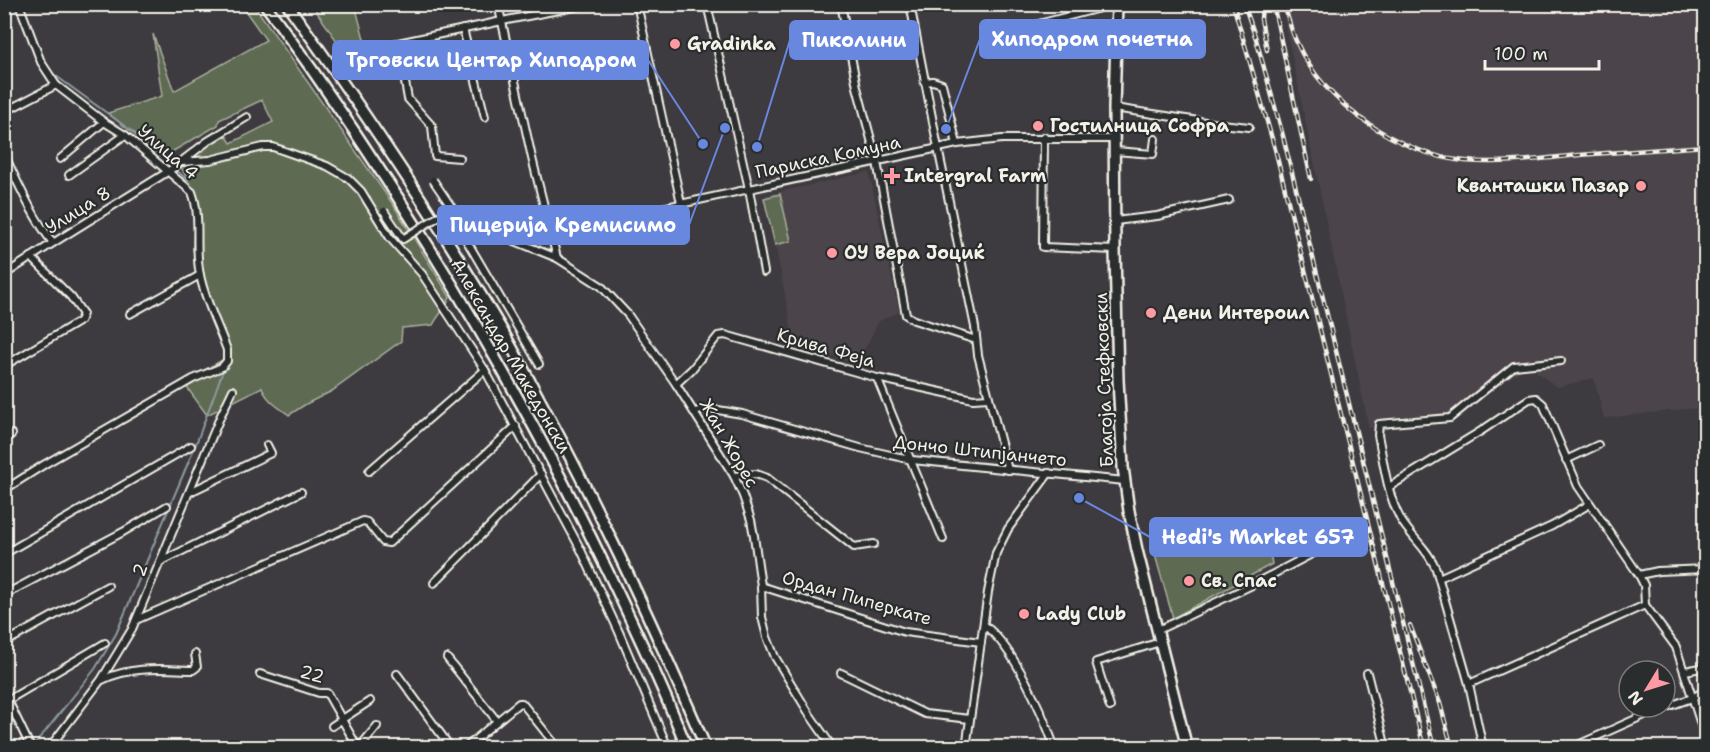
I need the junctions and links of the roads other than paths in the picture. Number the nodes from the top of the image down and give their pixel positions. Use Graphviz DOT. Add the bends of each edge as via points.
graph roads {
  1 [pos="19,4"];
  2 [pos="266,4"];
  3 [pos="287,4"];
  4 [pos="498,4"];
  5 [pos="589,4"];
  6 [pos="637,4"];
  7 [pos="707,4"];
  8 [pos="841,4"];
  9 [pos="910,4"];
  10 [pos="1116,4"];
  11 [pos="502,21"];
  12 [pos="1031,26"];
  13 [pos="464,29"];
  14 [pos="399,43"];
  15 [pos="343,55"];
  16 [pos="924,82"];
  17 [pos="56,86"];
  18 [pos="1114,108"];
  19 [pos="4,112"];
  20 [pos="247,117"];
  21 [pos="485,117"];
  22 [pos="104,122"];
  23 [pos="1249,127"];
  24 [pos="125,135"];
  25 [pos="1044,137"];
  26 [pos="1115,139"];
  27 [pos="1155,139"];
  28 [pos="957,144"];
  29 [pos="938,148"];
  30 [pos="1115,151"];
  31 [pos="4,154"];
  32 [pos="460,158"];
  33 [pos="60,159"];
  34 [pos="182,162"];
  35 [pos="877,162"];
  36 [pos="169,171"];
  37 [pos="69,175"];
  38 [pos="433,180"];
  39 [pos="749,189"];
  40 [pos="1229,200"];
  41 [pos="681,203"];
  42 [pos="384,212"];
  43 [pos="1115,221"];
  44 [pos="551,232"];
  45 [pos="53,243"];
  46 [pos="1115,250"];
  47 [pos="31,257"];
  48 [pos="557,258"];
  49 [pos="764,272"];
  50 [pos="4,275"];
  51 [pos="200,275"];
  52 [pos="130,314"];
  53 [pos="976,340"];
  54 [pos="1561,361"];
  55 [pos="539,364"];
  56 [pos="4,366"];
  57 [pos="485,370"];
  58 [pos="877,378"];
  59 [pos="676,384"];
  60 [pos="233,390"];
  61 [pos="989,398"];
  62 [pos="695,412"];
  63 [pos="516,426"];
  64 [pos="12,434"];
  65 [pos="4,440"];
  66 [pos="267,445"];
  67 [pos="1598,445"];
  68 [pos="191,446"];
  69 [pos="912,460"];
  70 [pos="1566,460"];
  71 [pos="1008,470"];
  72 [pos="369,471"];
  73 [pos="1049,473"];
  74 [pos="541,474"];
  75 [pos="734,476"];
  76 [pos="1125,481"];
  77 [pos="1389,487"];
  78 [pos="4,490"];
  79 [pos="190,492"];
  80 [pos="301,492"];
  81 [pos="1590,504"];
  82 [pos="167,506"];
  83 [pos="1346,536"];
  84 [pos="943,539"];
  85 [pos="874,544"];
  86 [pos="4,554"];
  87 [pos="160,563"];
  88 [pos="1706,569"];
  89 [pos="1639,575"];
  90 [pos="1439,578"];
  91 [pos="434,583"];
  92 [pos="108,586"];
  93 [pos="761,586"];
  94 [pos="4,595"];
  95 [pos="1646,605"];
  96 [pos="136,620"];
  97 [pos="984,625"];
  98 [pos="1158,630"];
  99 [pos="981,642"];
  100 [pos="1160,642"];
  101 [pos="4,643"];
  102 [pos="105,643"];
  103 [pos="195,654"];
  104 [pos="447,658"];
  105 [pos="1706,668"];
  106 [pos="1685,671"];
  107 [pos="841,673"];
  108 [pos="1367,673"];
  109 [pos="260,674"];
  110 [pos="397,674"];
  111 [pos="101,680"];
  112 [pos="1469,684"];
  113 [pos="1706,690"];
  114 [pos="4,692"];
  115 [pos="1692,698"];
  116 [pos="10,699"];
  117 [pos="370,701"];
  118 [pos="1110,707"];
  119 [pos="343,719"];
  120 [pos="970,720"];
  121 [pos="497,721"];
  122 [pos="332,726"];
  123 [pos="377,726"];
  124 [pos="1705,740"];
  125 [pos="28,746"];
  126 [pos="553,746"];
  127 [pos="49,747"];
  128 [pos="358,747"];
  129 [pos="451,747"];
  130 [pos="465,747"];
  131 [pos="668,747"];
  132 [pos="687,747"];
  133 [pos="706,747"];
  134 [pos="834,747"];
  135 [pos="966,747"];
  136 [pos="1055,747"];
  137 [pos="1187,747"];
  138 [pos="1386,747"];
  139 [pos="1483,747"];
  140 [pos="1571,747"];
  141 [pos="1700,747"];
  1 -- 17 [label="street, Улица 4" via="41,62"];
  2 -- 132 [label="street, Александар Македонски" via="368,150 518,395 635,628"];
  3 -- 133 [label="street, Александар Македонски" via="327,58 500,326 589,491 663,645"];
  4 -- 11 [label="street"];
  5 -- 11 [label="street"];
  6 -- 41 [label="street"];
  7 -- 39 [label="street"];
  8 -- 35 [label="street"];
  9 -- 16 [label="street"];
  10 -- 12 [label="street"];
  10 -- 18 [label="street, Благоја Стефковски"];
  11 -- 13 [label="street"];
  11 -- 44 [label="street"];
  13 -- 14 [label="street"];
  13 -- 21 [label="street"];
  14 -- 15 [label="street"];
  14 -- 32 [label="street" via="408,99 432,126 435,156"];
  16 -- 28 [label="street" via="938,82 944,89"];
  16 -- 29 [label="street"];
  17 -- 19 [label="street"];
  17 -- 22 [label="street, Улица 4"];
  18 -- 23 [label="street"];
  18 -- 26 [label="street, Благоја Стефковски"];
  20 -- 34 [label="street, Улица 8"];
  22 -- 24 [label="street, Улица 4"];
  22 -- 33 [label="street"];
  24 -- 36 [label="street, Улица 4"];
  24 -- 37 [label="street"];
  25 -- 26 [label="street, Париска Комуна"];
  25 -- 28 [label="street, Париска Комуна"];
  25 -- 46 [label="street" via="1043,247"];
  26 -- 30 [label="street, Благоја Стефковски"];
  27 -- 30 [label="street" via="1153,154"];
  28 -- 29 [label="street, Париска Комуна"];
  29 -- 35 [label="street, Париска Комуна"];
  29 -- 53 [label="street"];
  30 -- 43 [label="street, Благоја Стефковски"];
  31 -- 45 [label="street" via="40,226"];
  34 -- 36 [label="street, Улица 8"];
  34 -- 57 [label="street" via="273,147 327,166 348,178 361,191 390,238 422,274"];
  35 -- 39 [label="street, Париска Комуна"];
  35 -- 53 [label="street" via="906,315"];
  36 -- 45 [label="street, Улица 8"];
  36 -- 51 [label="street, Улица 4" via="192,192 196,202"];
  38 -- 42 [label="street, bridge" via="452,208 403,239"];
  39 -- 41 [label="street, Париска Комуна"];
  39 -- 49 [label="street"];
  40 -- 43 [label="street"];
  41 -- 44 [label="street, Париска Комуна"];
  43 -- 46 [label="street, Благоја Стефковски"];
  44 -- 48 [label="street"];
  45 -- 47 [label="street, Улица 8"];
  46 -- 76 [label="street, Благоја Стефковски"];
  47 -- 50 [label="street, Улица 8"];
  47 -- 56 [label="street" via="83,314 80,321"];
  48 -- 55 [label="street, Жан Жорес" via="490,231 465,213 457,219"];
  48 -- 59 [label="street, Жан Жорес" via="602,286 628,315"];
  51 -- 52 [label="street"];
  51 -- 78 [label="street, Улица 4" via="228,361"];
  53 -- 61 [label="street"];
  54 -- 77 [label="street" via="1514,366 1450,418 1379,424"];
  57 -- 63 [label="street"];
  57 -- 72 [label="street"];
  58 -- 59 [label="street, Крива Феја" via="725,334 718,336"];
  58 -- 61 [label="street, Крива Феја" via="973,399"];
  58 -- 69 [label="street"];
  59 -- 62 [label="street, Жан Жорес"];
  60 -- 79 [label="street, 2"];
  61 -- 71 [label="street"];
  62 -- 69 [label="street, Дончо Штипјанчето" via="705,409 742,414"];
  62 -- 75 [label="street, Жан Жорес"];
  63 -- 74 [label="street"];
  63 -- 96 [label="street" via="389,543 363,521"];
  64 -- 65 [label="street"];
  66 -- 79 [label="street" via="271,453"];
  67 -- 70 [label="street"];
  68 -- 86 [label="street"];
  69 -- 71 [label="street, Дончо Штипјанчето"];
  69 -- 84 [label="street"];
  70 -- 77 [label="street" via="1543,404 1532,398"];
  70 -- 81 [label="street"];
  71 -- 73 [label="street, Дончо Штипјанчето"];
  73 -- 76 [label="street, Дончо Штипјанчето"];
  73 -- 97 [label="street" via="999,545"];
  74 -- 91 [label="street"];
  74 -- 131 [label="street" via="581,550"];
  75 -- 85 [label="street" via="762,475 854,547"];
  75 -- 93 [label="street, Жан Жорес" via="752,520"];
  76 -- 98 [label="street, Благоја Стефковски" via="1133,532"];
  77 -- 90 [label="street" via="1402,522 1432,559"];
  79 -- 87 [label="street, 2"];
  80 -- 87 [label="street"];
  81 -- 89 [label="street"];
  81 -- 90 [label="street"];
  82 -- 94 [label="street"];
  83 -- 98 [label="street"];
  87 -- 96 [label="street, 2"];
  88 -- 89 [label="street"];
  89 -- 95 [label="street"];
  90 -- 112 [label="street"];
  92 -- 101 [label="street"];
  93 -- 99 [label="street, Ордан Пиперкате" via="905,632"];
  93 -- 134 [label="street, Жан Жорес" via="762,617 775,657 810,716"];
  95 -- 106 [label="street" via="1676,647"];
  95 -- 112 [label="street"];
  96 -- 111 [label="street, 2"];
  97 -- 99 [label="street"];
  97 -- 136 [label="street" via="996,634 1028,686"];
  98 -- 100 [label="street, Благоја Стефковски"];
  99 -- 120 [label="street"];
  100 -- 118 [label="street" via="1096,662"];
  100 -- 137 [label="street, Благоја Стефковски"];
  102 -- 116 [label="street"];
  103 -- 111 [label="street" via="197,667 193,670 146,669"];
  104 -- 121 [label="street"];
  105 -- 106 [label="street"];
  106 -- 115 [label="street"];
  107 -- 120 [label="street" via="925,714"];
  108 -- 138 [label="street"];
  109 -- 119 [label="street, 22" via="327,693"];
  110 -- 129 [label="street"];
  111 -- 127 [label="street, 2"];
  112 -- 139 [label="street"];
  113 -- 115 [label="street"];
  114 -- 116 [label="street"];
  115 -- 124 [label="street"];
  115 -- 140 [label="street"];
  116 -- 125 [label="street"];
  117 -- 119 [label="street"];
  119 -- 122 [label="street"];
  119 -- 128 [label="street, 22"];
  120 -- 135 [label="street"];
  121 -- 126 [label="street" via="522,703"];
  121 -- 130 [label="street"];
  123 -- 128 [label="street, 22"];
  124 -- 141 [label="street"];
}
